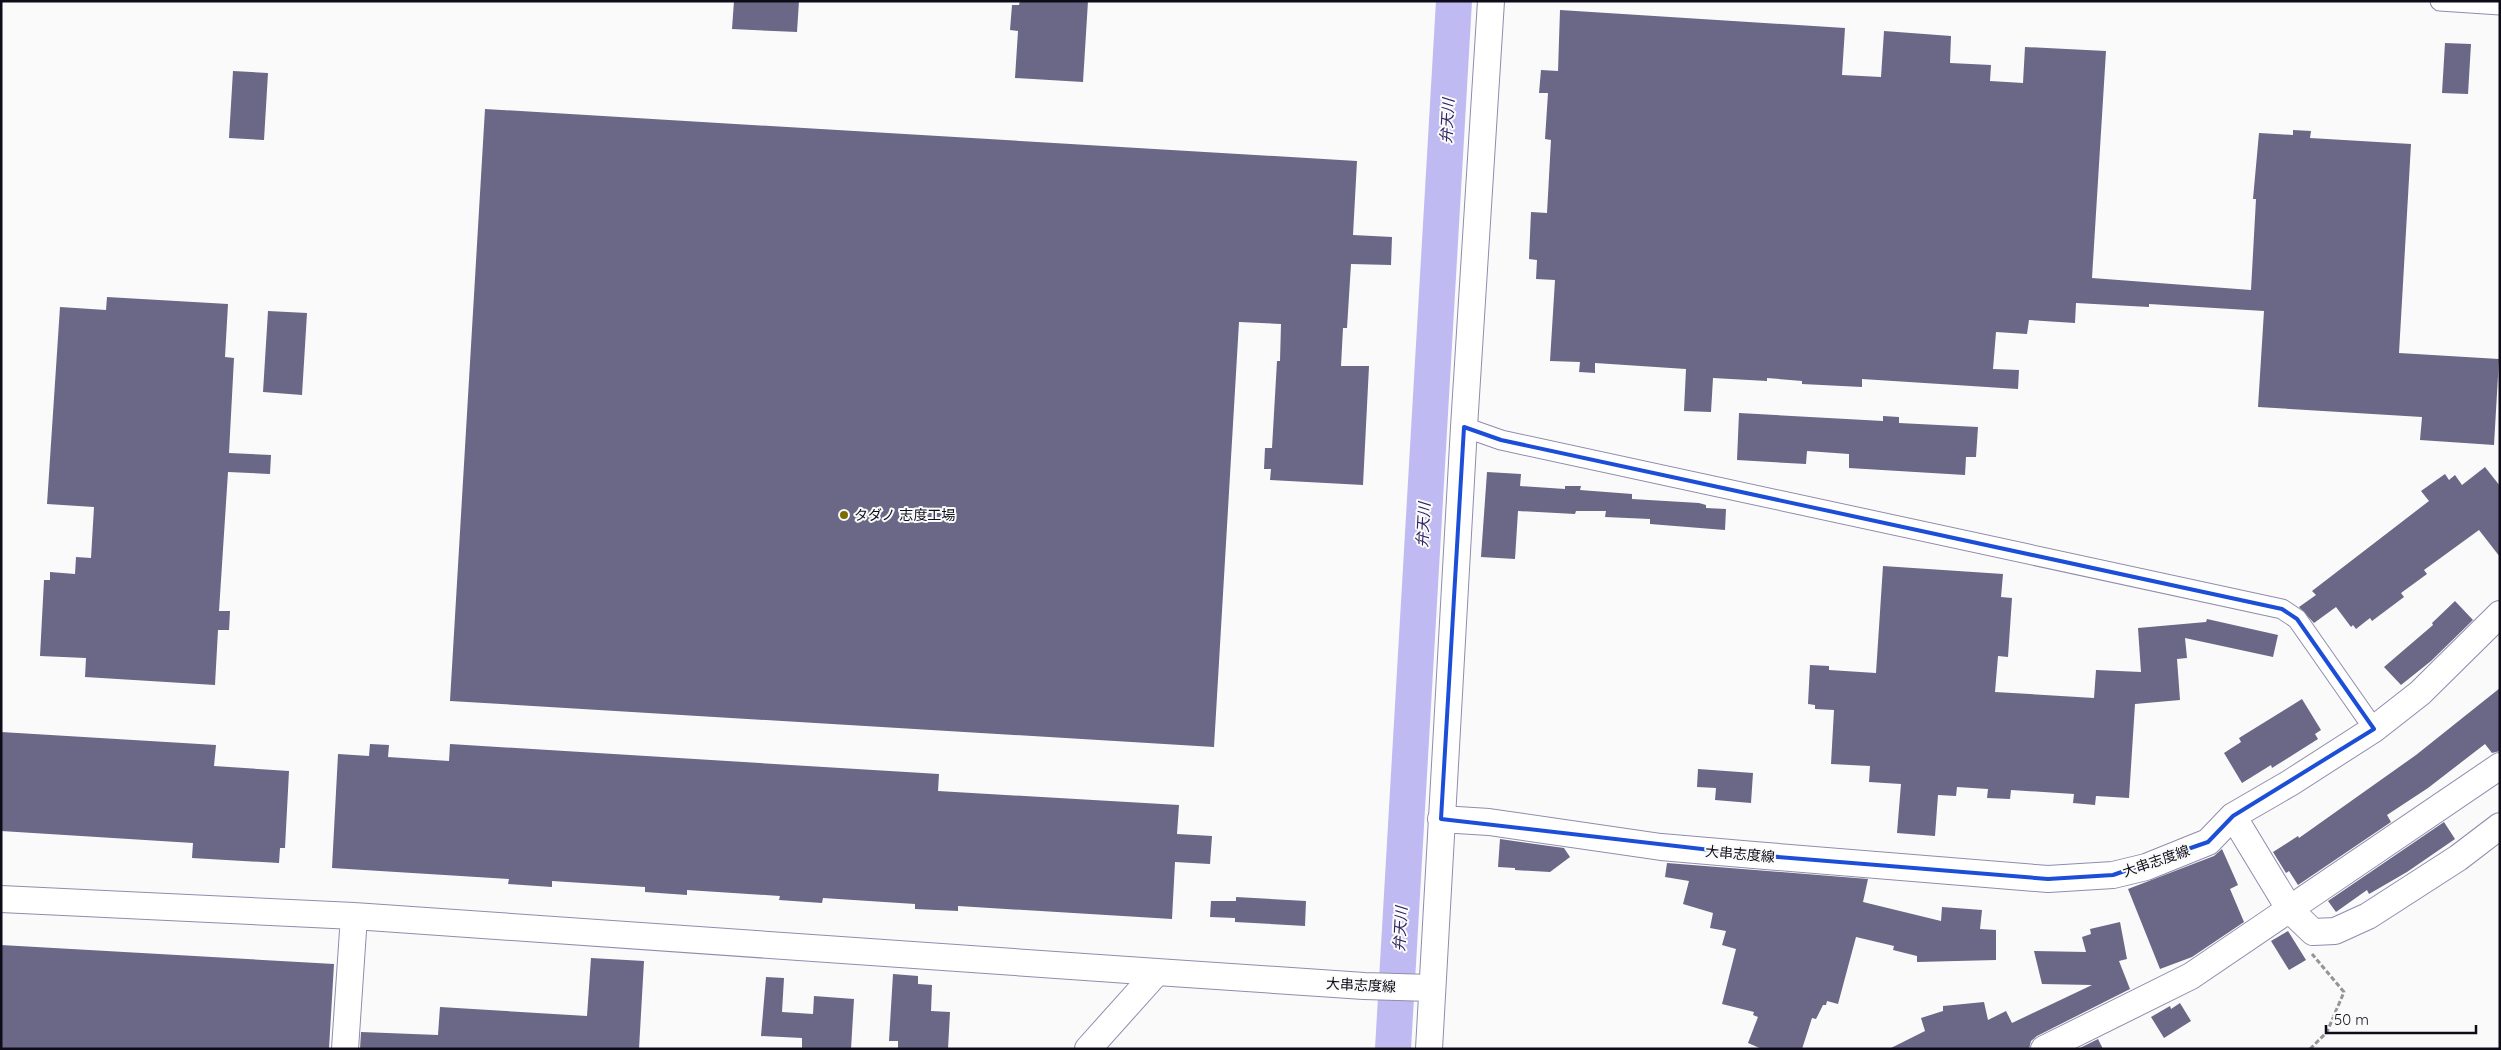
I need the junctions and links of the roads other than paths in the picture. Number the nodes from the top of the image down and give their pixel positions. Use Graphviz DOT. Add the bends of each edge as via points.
graph roads {
  1 [pos="1492,1"];
  2 [pos="2452,2"];
  3 [pos="2500,5"];
  4 [pos="1464,427"];
  5 [pos="2500,614"];
  6 [pos="2374,730"];
  7 [pos="2500,766"];
  8 [pos="2233,816"];
  9 [pos="1441,819"];
  10 [pos="2500,826"];
  11 [pos="1,899"];
  12 [pos="2290,910"];
  13 [pos="354,916"];
  14 [pos="1157,972"];
  15 [pos="1419,988"];
  16 [pos="345,1049"];
  17 [pos="1088,1049"];
  18 [pos="1428,1049"];
  19 [pos="2044,1049"];
  1 -- 4 [label="street"];
  2 -- 3 [label="street"];
  4 -- 6 [label="street" via="1501,440 2282,609 2297,619"];
  4 -- 9 [label="street"];
  5 -- 6 [label="street, 大串志度線" via="2420,693"];
  6 -- 8 [label="street, 大串志度線"];
  7 -- 12 [label="street"];
  8 -- 9 [label="street, 大串志度線" via="2208,842 2146,867 2113,875 2048,879 1661,847 1490,822"];
  8 -- 12 [label="street"];
  9 -- 15 [label="street"];
  10 -- 12 [label="street" via="2458,858 2368,916 2335,931 2313,932"];
  11 -- 13 [label="street, 大串志度線"];
  12 -- 19 [label="street" via="2191,976"];
  13 -- 14 [label="street, 大串志度線"];
  13 -- 16 [label="street"];
  14 -- 15 [label="street, 大串志度線"];
  14 -- 17 [label="street"];
  15 -- 18 [label="street"];
}
